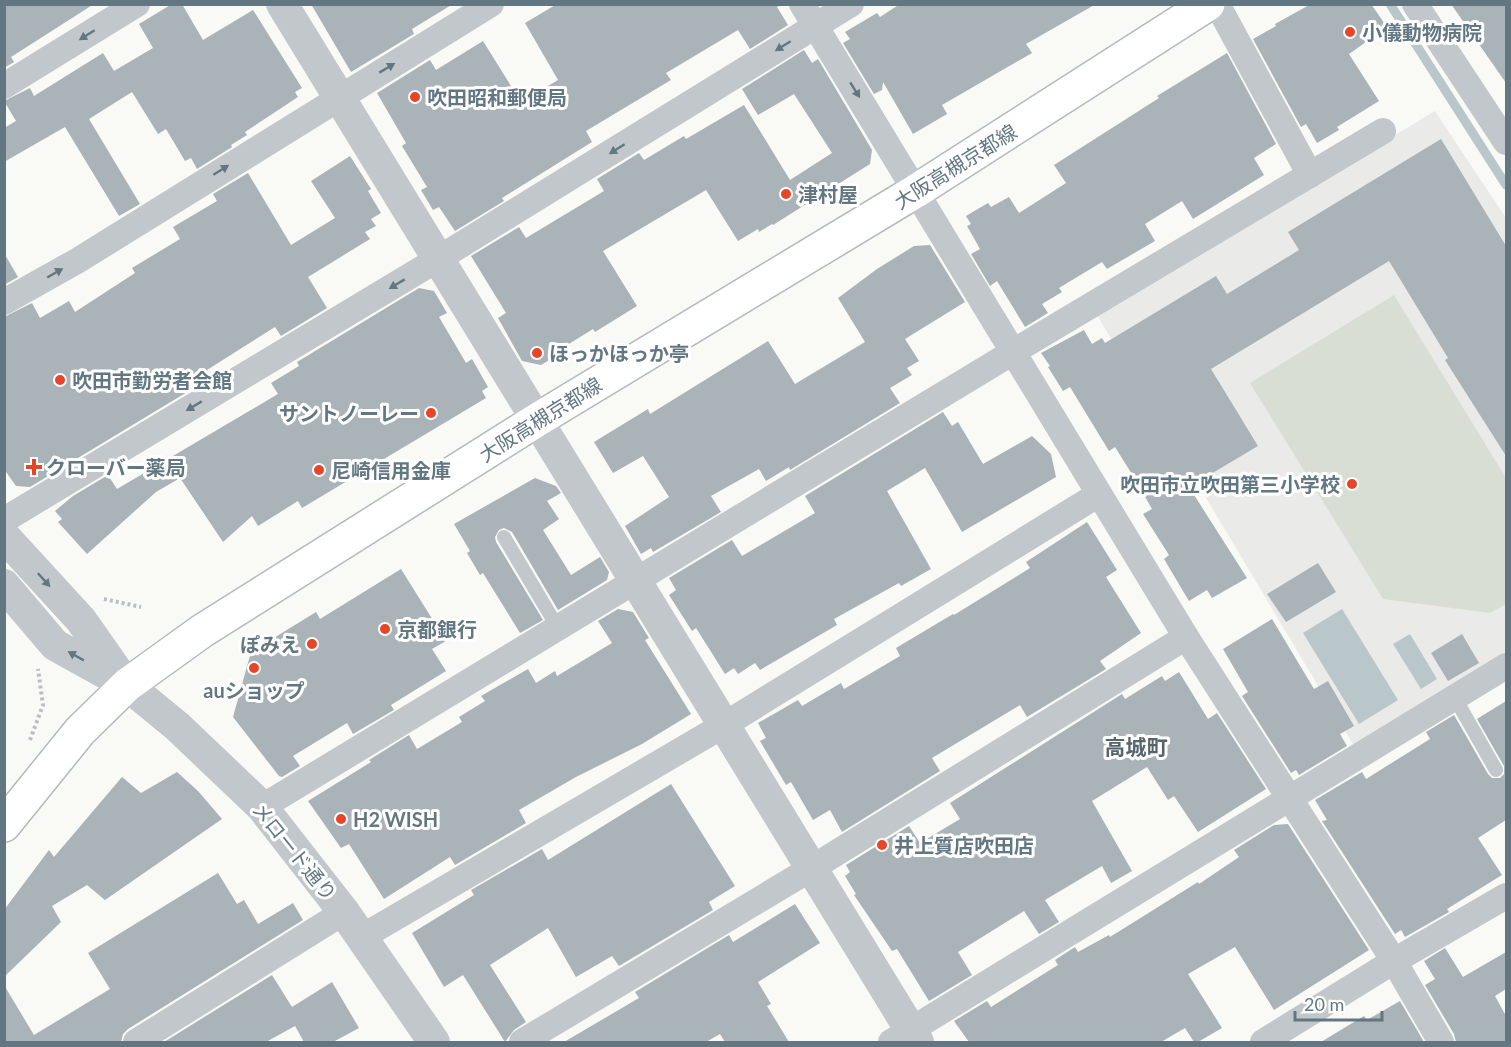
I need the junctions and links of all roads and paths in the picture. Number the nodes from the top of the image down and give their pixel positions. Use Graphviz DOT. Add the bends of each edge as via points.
graph roads {
  1 [pos="136,4"];
  2 [pos="282,4"];
  3 [pos="490,4"];
  4 [pos="851,4"];
  5 [pos="1208,4"];
  6 [pos="1217,4"];
  7 [pos="1415,4"];
  8 [pos="809,15"];
  9 [pos="4,86"];
  10 [pos="339,97"];
  11 [pos="1383,131"];
  12 [pos="1506,142"];
  13 [pos="1310,175"];
  14 [pos="916,191"];
  15 [pos="438,259"];
  16 [pos="4,302"];
  17 [pos="1013,352"];
  18 [pos="537,420"];
  19 [pos="1099,494"];
  20 [pos="4,520"];
  21 [pos="4,536"];
  22 [pos="504,537"];
  23 [pos="635,581"];
  24 [pos="4,585"];
  25 [pos="558,628"];
  26 [pos="1186,637"];
  27 [pos="37,666"];
  28 [pos="1506,666"];
  29 [pos="127,685"];
  30 [pos="1455,698"];
  31 [pos="724,725"];
  32 [pos="23,749"];
  33 [pos="1496,770"];
  34 [pos="1291,798"];
  35 [pos="262,807"];
  36 [pos="7,815"];
  37 [pos="812,868"];
  38 [pos="1506,896"];
  39 [pos="344,912"];
  40 [pos="362,937"];
  41 [pos="1395,961"];
  42 [pos="907,1038"];
  43 [pos="426,1040"];
  44 [pos="136,1042"];
  45 [pos="522,1042"];
  46 [pos="1263,1042"];
  47 [pos="1441,1042"];
  1 -- 9 [label="street, one-way"];
  2 -- 10 [label="street"];
  10 -- 3 [label="street, one-way"];
  4 -- 8 [label="street"];
  5 -- 14 [label="main road, 大阪高槻京都線"];
  6 -- 13 [label="street"];
  7 -- 12 [label="street"];
  8 -- 14 [label="street, one-way"];
  8 -- 15 [label="street, one-way"];
  10 -- 15 [label="street"];
  16 -- 10 [label="street, one-way" via="77,261"];
  11 -- 13 [label="street"];
  13 -- 17 [label="street"];
  14 -- 17 [label="street"];
  14 -- 18 [label="main road, 大阪高槻京都線"];
  15 -- 18 [label="street"];
  15 -- 20 [label="street, one-way"];
  17 -- 19 [label="street"];
  17 -- 23 [label="street"];
  18 -- 23 [label="street"];
  18 -- 29 [label="main road, 大阪高槻京都線" via="202,632"];
  19 -- 26 [label="street"];
  19 -- 31 [label="street"];
  21 -- 29 [label="street, メロード通り, one-way" via="81,620"];
  22 -- 25 [label="lane"];
  23 -- 25 [label="street"];
  23 -- 31 [label="street"];
  29 -- 24 [label="street, メロード通り, one-way" via="55,645"];
  25 -- 35 [label="street"];
  26 -- 34 [label="street"];
  26 -- 37 [label="street"];
  27 -- 32 [label="path" via="43,705 30,741"];
  28 -- 30 [label="street"];
  29 -- 35 [label="street, メロード通り" via="178,727"];
  29 -- 36 [label="main road, 大阪高槻京都線" via="80,731"];
  30 -- 33 [label="lane"];
  30 -- 34 [label="street"];
  31 -- 37 [label="street"];
  31 -- 40 [label="street"];
  34 -- 41 [label="street"];
  34 -- 42 [label="street"];
  35 -- 39 [label="street, メロード通り"];
  37 -- 42 [label="street"];
  37 -- 45 [label="street"];
  38 -- 41 [label="street"];
  39 -- 40 [label="street, メロード通り"];
  39 -- 44 [label="street"];
  40 -- 43 [label="street, メロード通り"];
  41 -- 46 [label="street"];
  41 -- 47 [label="street"];
}
